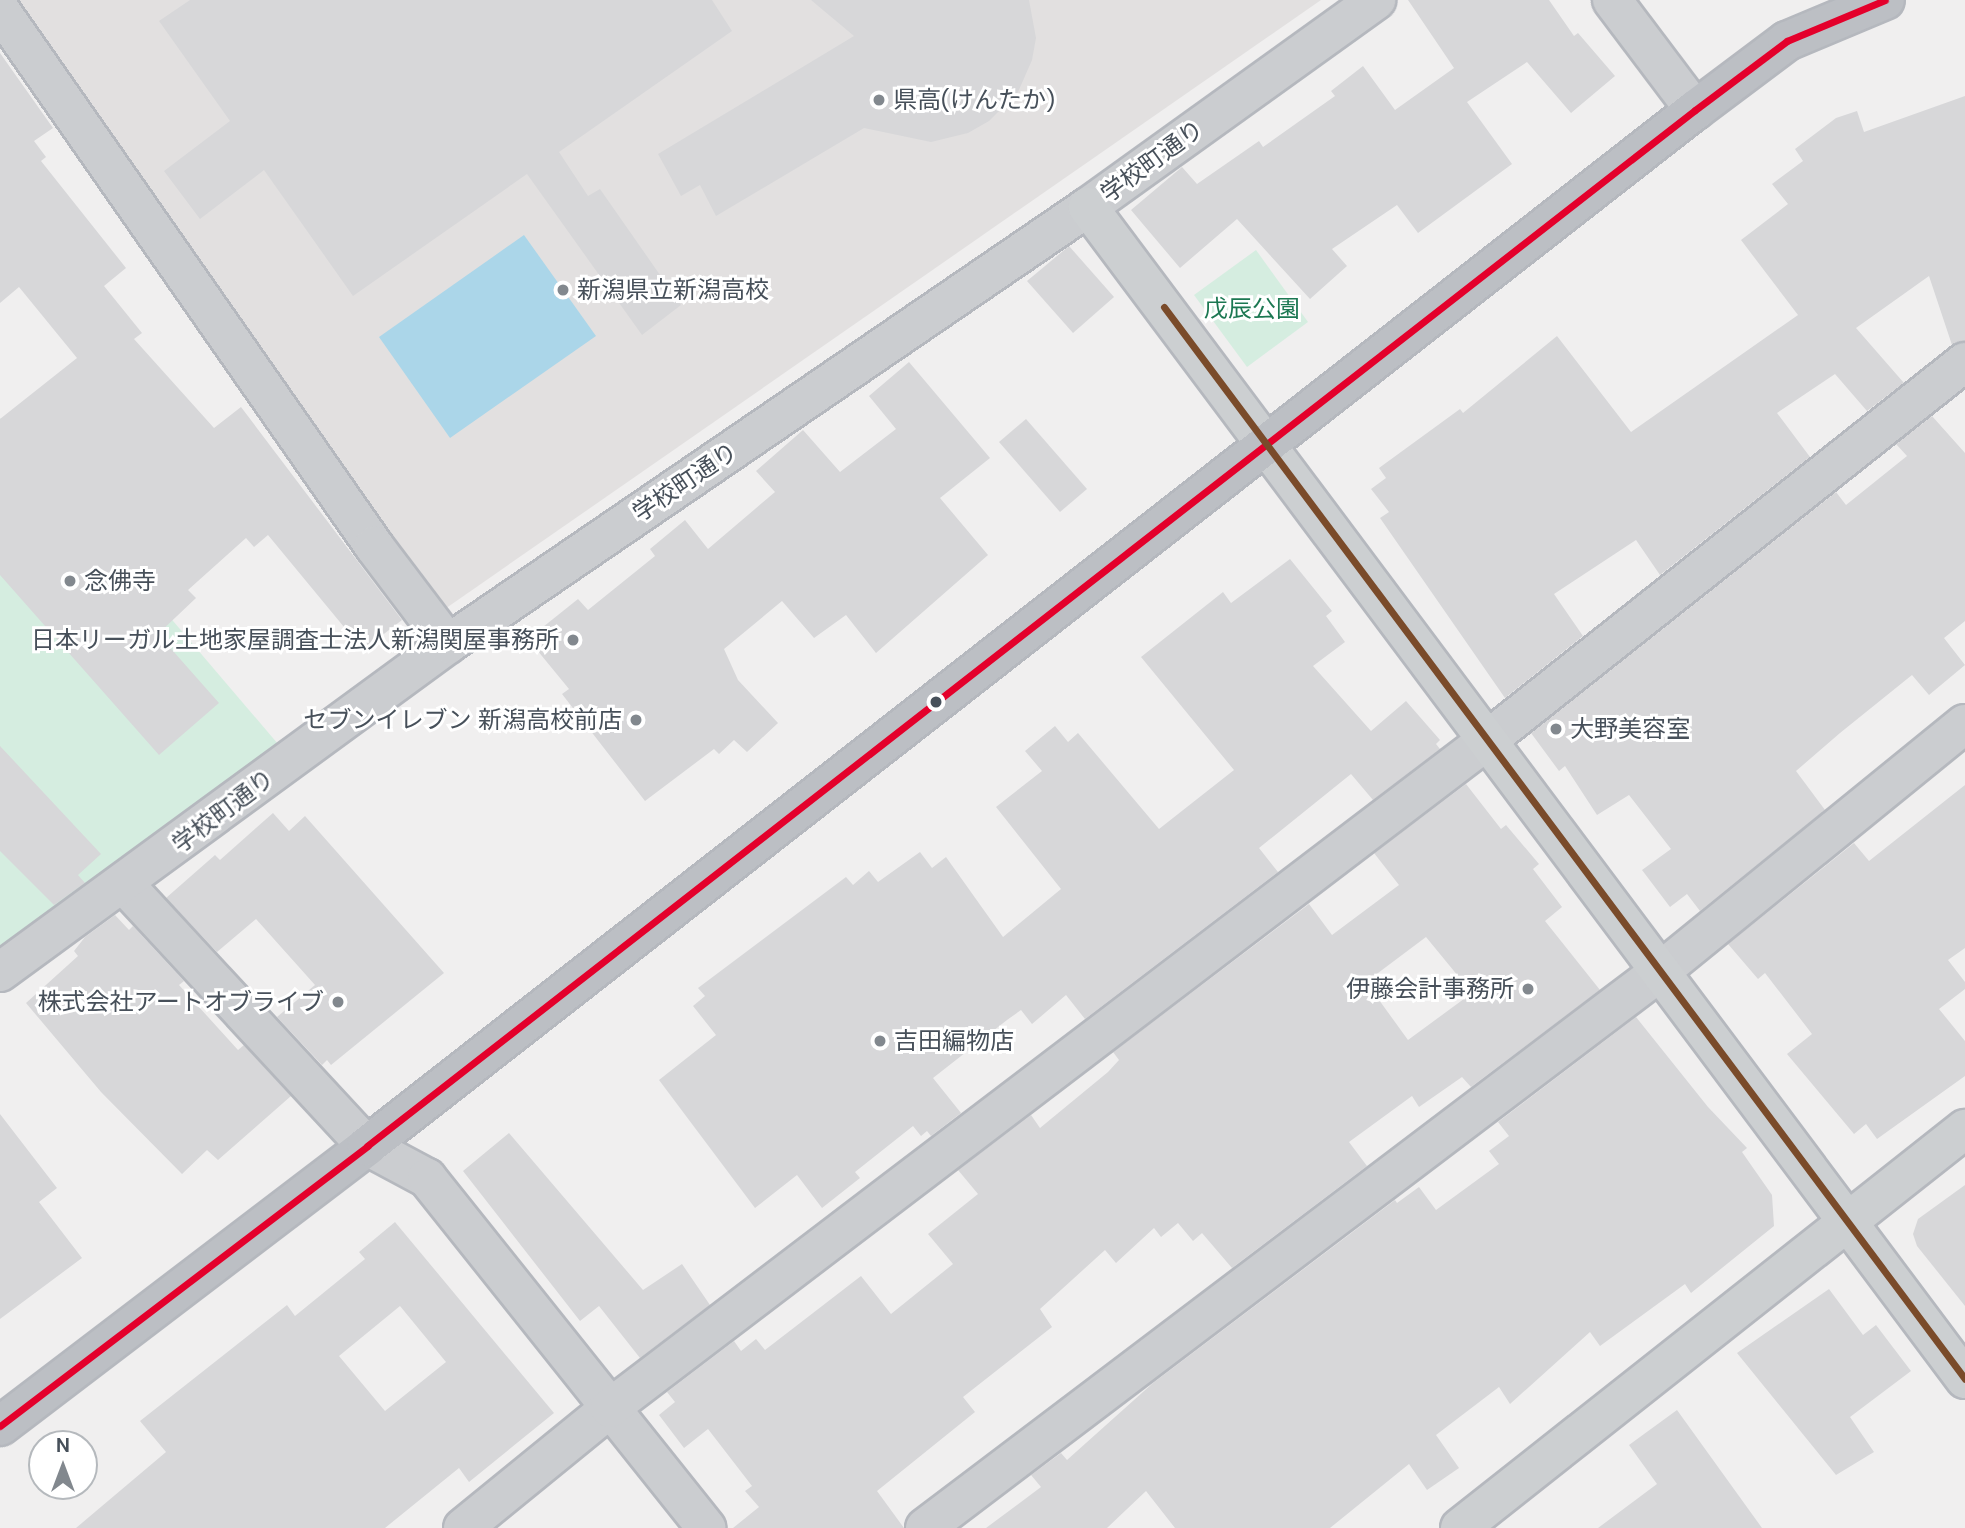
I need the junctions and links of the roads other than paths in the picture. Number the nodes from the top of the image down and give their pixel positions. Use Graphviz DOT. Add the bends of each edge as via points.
graph roads {
  1 [pos="1376,0"];
  2 [pos="1612,0"];
  3 [pos="1885,0"];
  4 [pos="0,10"];
  5 [pos="1695,110"];
  6 [pos="1088,207"];
  7 [pos="1965,362"];
  8 [pos="1269,443"];
  9 [pos="448,644"];
  10 [pos="1965,724"];
  11 [pos="1490,738"];
  12 [pos="124,884"];
  13 [pos="1661,970"];
  14 [pos="0,972"];
  15 [pos="1965,1129"];
  16 [pos="367,1146"];
  17 [pos="1846,1226"];
  18 [pos="1965,1379"];
  19 [pos="610,1409"];
  20 [pos="0,1426"];
  21 [pos="463,1528"];
  22 [pos="706,1528"];
  23 [pos="925,1528"];
  24 [pos="1460,1528"];
  1 -- 6 [label="street, 学校町通り"];
  2 -- 5 [label="street"];
  3 -- 5 [label="highway" via="1787,41"];
  4 -- 9 [label="street" via="374,546"];
  5 -- 8 [label="highway"];
  6 -- 8 [label="street"];
  6 -- 9 [label="street, 学校町通り"];
  7 -- 11 [label="street"];
  8 -- 11 [label="street"];
  8 -- 16 [label="highway"];
  9 -- 12 [label="street, 学校町通り"];
  10 -- 13 [label="street"];
  11 -- 13 [label="street"];
  11 -- 19 [label="street"];
  12 -- 14 [label="street, 学校町通り"];
  12 -- 16 [label="street"];
  13 -- 17 [label="street"];
  13 -- 23 [label="street"];
  15 -- 17 [label="street"];
  16 -- 19 [label="street" via="428,1178"];
  16 -- 20 [label="highway"];
  17 -- 18 [label="street"];
  17 -- 24 [label="street"];
  19 -- 21 [label="street"];
  19 -- 22 [label="street"];
}
